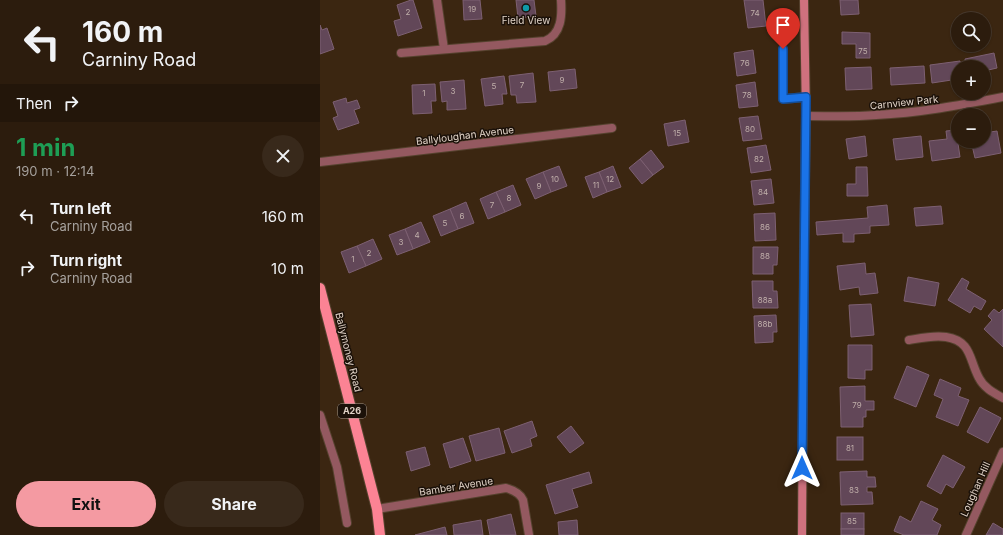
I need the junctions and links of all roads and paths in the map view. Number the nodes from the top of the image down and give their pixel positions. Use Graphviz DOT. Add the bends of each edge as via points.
graph roads {
  1 [pos="437,0"];
  2 [pos="561,0"];
  3 [pos="804,0"];
  4 [pos="444,49"];
  5 [pos="783,49"];
  6 [pos="400,53"];
  7 [pos="806,97"];
  8 [pos="1003,97"];
  9 [pos="806,116"];
  10 [pos="612,128"];
  11 [pos="320,162"];
  12 [pos="320,291"];
  13 [pos="909,340"];
  14 [pos="1003,398"];
  15 [pos="320,415"];
  16 [pos="323,435"];
  17 [pos="1003,452"];
  18 [pos="377,509"];
  19 [pos="347,523"];
  20 [pos="380,535"];
  21 [pos="529,535"];
  22 [pos="802,535"];
  23 [pos="966,535"];
  1 -- 4 [label="street"];
  2 -- 4 [label="street" via="560,24 548,40"];
  3 -- 7 [label="street"];
  4 -- 6 [label="street"];
  5 -- 7 [label="street" via="783,99"];
  7 -- 9 [label="street"];
  8 -- 9 [label="street, Carnview Park" via="877,116"];
  9 -- 22 [label="street"];
  10 -- 11 [label="street, Ballyloughan Avenue"];
  12 -- 18 [label="main road, Ballymoney Road / A26"];
  13 -- 14 [label="street" via="935,337 957,340 968,350 981,382"];
  15 -- 16 [label="street"];
  16 -- 19 [label="street" via="337,466"];
  17 -- 23 [label="street, Loughan Hill"];
  18 -- 20 [label="main road, Ballymoney Road / A26"];
  18 -- 21 [label="street, Bamber Avenue" via="506,488 516,492 523,500"];
}
